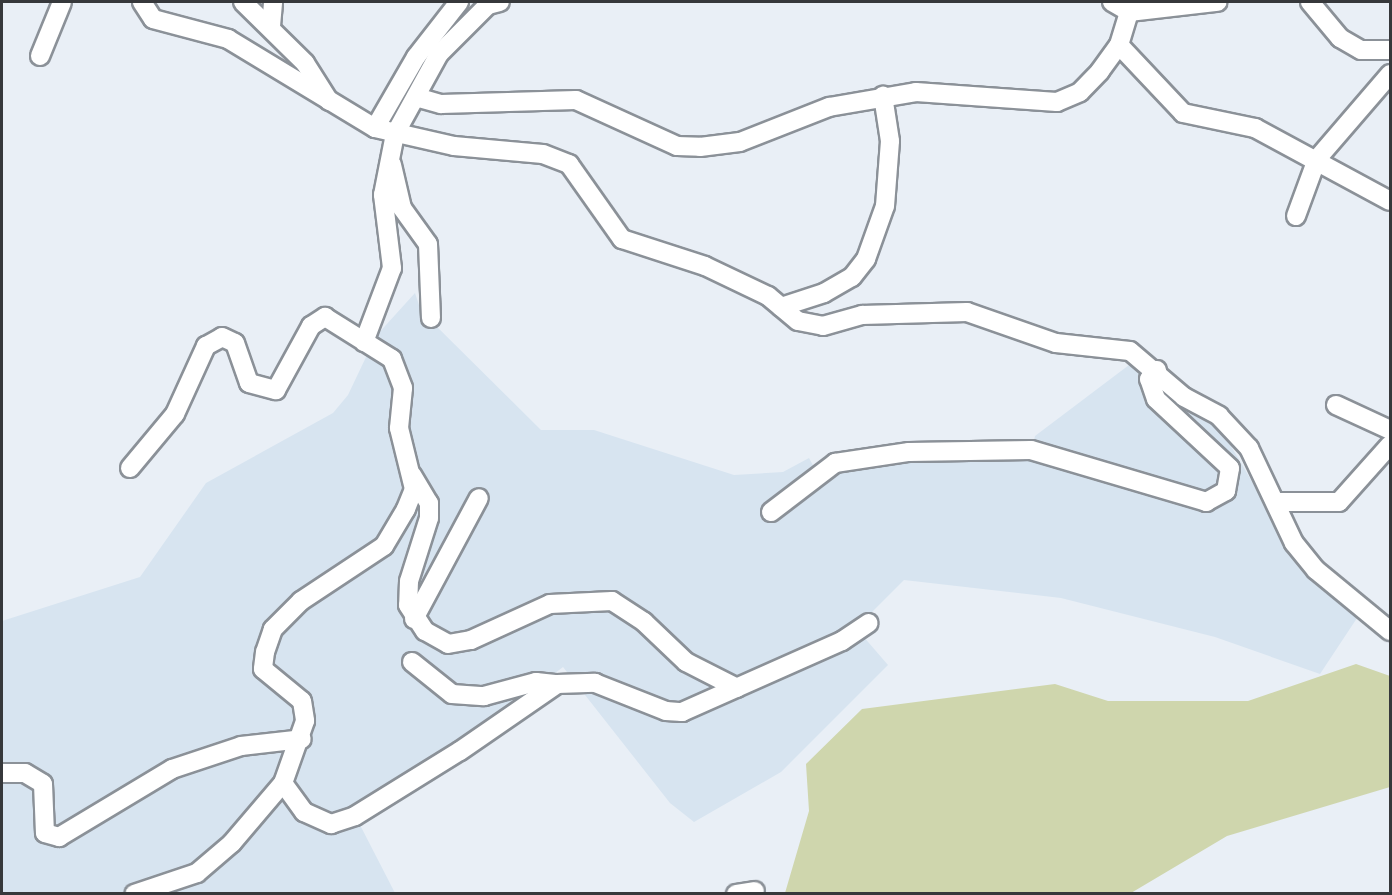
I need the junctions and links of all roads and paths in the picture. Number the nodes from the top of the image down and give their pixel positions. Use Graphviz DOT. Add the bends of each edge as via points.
graph roads {
  1 [pos="62,2"];
  2 [pos="142,2"];
  3 [pos="243,2"];
  4 [pos="273,2"];
  5 [pos="459,2"];
  6 [pos="500,2"];
  7 [pos="1112,2"];
  8 [pos="1217,2"];
  9 [pos="1310,2"];
  10 [pos="1129,12"];
  11 [pos="271,26"];
  12 [pos="1119,45"];
  13 [pos="1390,50"];
  14 [pos="40,56"];
  15 [pos="1390,74"];
  16 [pos="883,96"];
  17 [pos="416,97"];
  18 [pos="331,104"];
  19 [pos="375,128"];
  20 [pos="395,134"];
  21 [pos="1317,159"];
  22 [pos="391,161"];
  23 [pos="1390,201"];
  24 [pos="1296,216"];
  25 [pos="781,307"];
  26 [pos="431,318"];
  27 [pos="364,342"];
  28 [pos="1157,370"];
  29 [pos="1336,405"];
  30 [pos="1390,430"];
  31 [pos="1390,445"];
  32 [pos="130,468"];
  33 [pos="410,471"];
  34 [pos="479,498"];
  35 [pos="1276,502"];
  36 [pos="771,512"];
  37 [pos="414,619"];
  38 [pos="869,623"];
  39 [pos="1390,631"];
  40 [pos="412,662"];
  41 [pos="557,684"];
  42 [pos="737,688"];
  43 [pos="302,739"];
  44 [pos="2,773"];
  45 [pos="283,783"];
  46 [pos="755,891"];
  47 [pos="134,894"];
  48 [pos="736,894"];
  1 -- 14 [label="street"];
  2 -- 18 [label="street" via="153,19 228,39"];
  3 -- 11 [label="street"];
  4 -- 11 [label="street"];
  5 -- 19 [label="street" via="416,57"];
  6 -- 17 [label="street" via="488,5 439,54"];
  7 -- 10 [label="street"];
  8 -- 10 [label="street"];
  9 -- 13 [label="street" via="1340,38 1361,50"];
  10 -- 12 [label="street"];
  11 -- 18 [label="street" via="305,63"];
  12 -- 16 [label="street" via="1080,92 1056,102 968,93"];
  12 -- 21 [label="street" via="1183,113 1255,128"];
  15 -- 21 [label="street"];
  16 -- 17 [label="street" via="791,118 740,142 700,147 676,146 576,100 441,104"];
  16 -- 25 [label="street" via="890,141 885,206 866,259 852,277"];
  17 -- 20 [label="street"];
  18 -- 19 [label="street"];
  19 -- 20 [label="street"];
  20 -- 22 [label="street"];
  20 -- 25 [label="street" via="543,154 569,164 622,239 705,266"];
  21 -- 23 [label="street"];
  21 -- 24 [label="street"];
  22 -- 26 [label="street" via="402,208 428,244"];
  22 -- 27 [label="street" via="383,195 392,268"];
  25 -- 28 [label="street" via="798,321 823,326 862,315 967,312 1056,343 1130,351"];
  27 -- 32 [label="street" via="325,318 311,326 276,390 260,390 249,383 235,343 222,337 206,346 175,414"];
  27 -- 33 [label="street" via="392,359 403,388 399,428"];
  28 -- 35 [label="street" via="1184,396 1219,416 1249,448"];
  28 -- 36 [label="street" via="1149,380 1156,399 1230,468 1226,491 1206,502 1031,450 920,452 835,463"];
  29 -- 30 [label="street"];
  31 -- 35 [label="street" via="1340,502"];
  33 -- 37 [label="street" via="429,503 409,581"];
  33 -- 43 [label="street" via="414,489 384,546 301,602 273,629 263,669 302,701"];
  34 -- 37 [label="street"];
  35 -- 39 [label="street" via="1294,543 1316,570"];
  37 -- 42 [label="street" via="448,644 471,640 550,604 612,601 644,621 686,662"];
  38 -- 42 [label="street" via="842,641"];
  40 -- 41 [label="street" via="453,694 484,696 536,682"];
  41 -- 42 [label="street" via="595,683 666,711 682,712"];
  41 -- 45 [label="street" via="354,816 317,823"];
  43 -- 44 [label="street" via="241,746 172,769 59,837 45,833 43,784 25,773"];
  43 -- 45 [label="street"];
  45 -- 47 [label="street" via="232,843 196,873"];
  46 -- 48 [label="street"];
}
